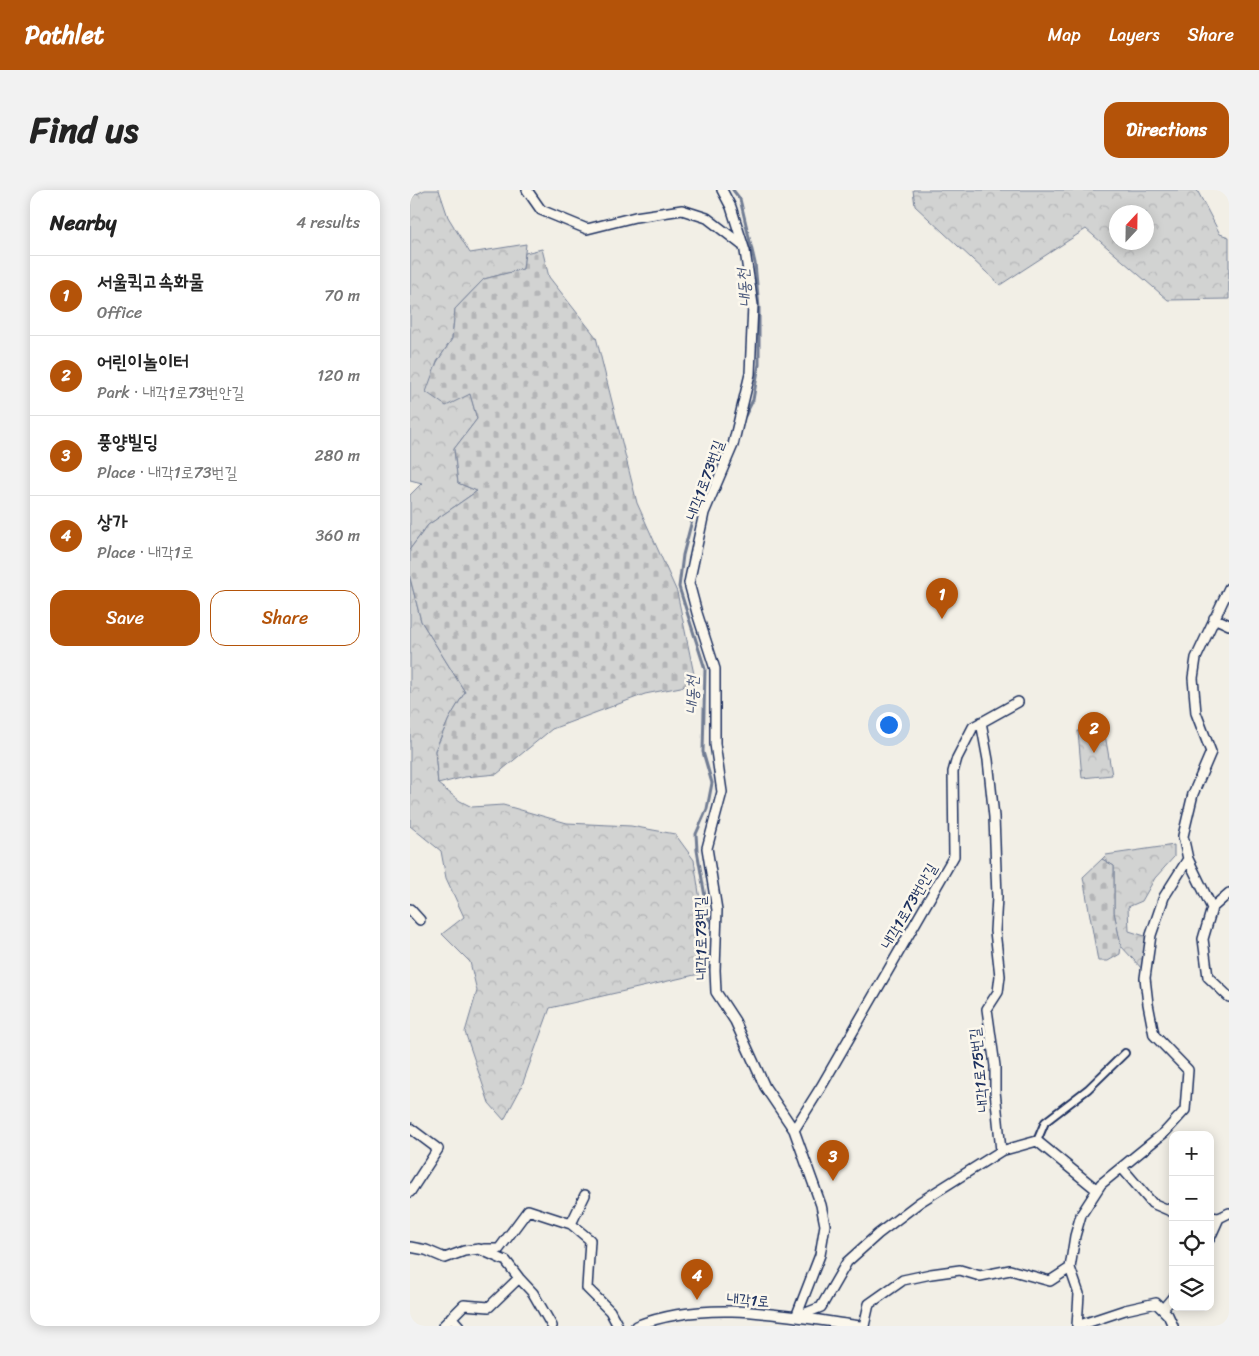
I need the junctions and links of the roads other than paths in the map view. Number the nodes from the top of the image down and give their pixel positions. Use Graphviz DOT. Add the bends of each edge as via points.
graph roads {
  1 [pos="526,190"];
  2 [pos="722,190"];
  3 [pos="742,245"];
  4 [pos="1229,588"];
  5 [pos="1214,618"];
  6 [pos="1229,625"];
  7 [pos="1018,702"];
  8 [pos="981,722"];
  9 [pos="1188,859"];
  10 [pos="1229,892"];
  11 [pos="1212,908"];
  12 [pos="410,909"];
  13 [pos="420,920"];
  14 [pos="1229,997"];
  15 [pos="1125,1053"];
  16 [pos="410,1128"];
  17 [pos="794,1130"];
  18 [pos="1037,1141"];
  19 [pos="1001,1151"];
  20 [pos="1122,1168"];
  21 [pos="1097,1190"];
  22 [pos="410,1192"];
  23 [pos="585,1195"];
  24 [pos="1169,1210"];
  25 [pos="1229,1212"];
  26 [pos="1215,1218"];
  27 [pos="571,1224"];
  28 [pos="410,1247"];
  29 [pos="479,1249"];
  30 [pos="1070,1268"];
  31 [pos="518,1278"];
  32 [pos="1169,1302"];
  33 [pos="1163,1310"];
  34 [pos="451,1317"];
  35 [pos="796,1317"];
  36 [pos="443,1326"];
  37 [pos="459,1326"];
  38 [pos="552,1326"];
  39 [pos="618,1326"];
  40 [pos="636,1326"];
  41 [pos="860,1326"];
  42 [pos="864,1326"];
  43 [pos="1077,1326"];
  44 [pos="1173,1326"];
  1 -- 3 [label="street" via="541,210 587,229 682,210 707,218"];
  2 -- 3 [label="street, 내각1로73번길"];
  3 -- 17 [label="street, 내각1로73번길" via="753,305 750,374 733,445 704,513 689,583 715,669 715,744 722,792 707,848 717,910 716,992 736,1021 764,1087"];
  4 -- 5 [label="street"];
  5 -- 6 [label="street"];
  5 -- 9 [label="street" via="1196,658 1193,678 1196,714 1211,752 1192,794 1183,836"];
  7 -- 8 [label="street, 내각1로73번안길"];
  8 -- 17 [label="street, 내각1로73번안길" via="973,727 953,772 954,856"];
  8 -- 19 [label="street, 내각1로75번길" via="994,827 995,931 1000,976 998,992 987,1010"];
  9 -- 11 [label="street"];
  9 -- 20 [label="street" via="1164,897 1152,935 1145,978 1154,1035 1188,1070 1185,1110 1165,1132"];
  10 -- 11 [label="street"];
  11 -- 14 [label="street" via="1203,939 1208,977"];
  12 -- 13 [label="street"];
  15 -- 18 [label="street" via="1088,1089 1045,1122"];
  16 -- 22 [label="street" via="438,1149"];
  17 -- 35 [label="street, 내각1로73번길" via="825,1225 820,1255"];
  18 -- 19 [label="street"];
  18 -- 21 [label="street"];
  19 -- 35 [label="street" via="920,1202 878,1234 848,1262 821,1307"];
  20 -- 21 [label="street"];
  20 -- 24 [label="street" via="1152,1203"];
  21 -- 30 [label="street" via="1081,1215"];
  23 -- 27 [label="street"];
  25 -- 26 [label="street"];
  27 -- 29 [label="street" via="528,1210 499,1250"];
  27 -- 39 [label="street" via="590,1240 587,1288 610,1311"];
  28 -- 29 [label="street" via="445,1258"];
  29 -- 31 [label="street" via="506,1262"];
  30 -- 42 [label="street" via="1050,1281 1010,1270 980,1276 960,1270 903,1280 869,1304"];
  30 -- 43 [label="street" via="1079,1294"];
  31 -- 34 [label="street" via="489,1306 464,1305"];
  31 -- 38 [label="street" via="533,1293"];
  32 -- 33 [label="street"];
  33 -- 43 [label="street" via="1156,1303"];
  33 -- 44 [label="street"];
  34 -- 36 [label="street"];
  34 -- 37 [label="street"];
  35 -- 40 [label="street, 내각1로" via="736,1311 697,1312 664,1317"];
  35 -- 41 [label="street, 내각1로"];
}
